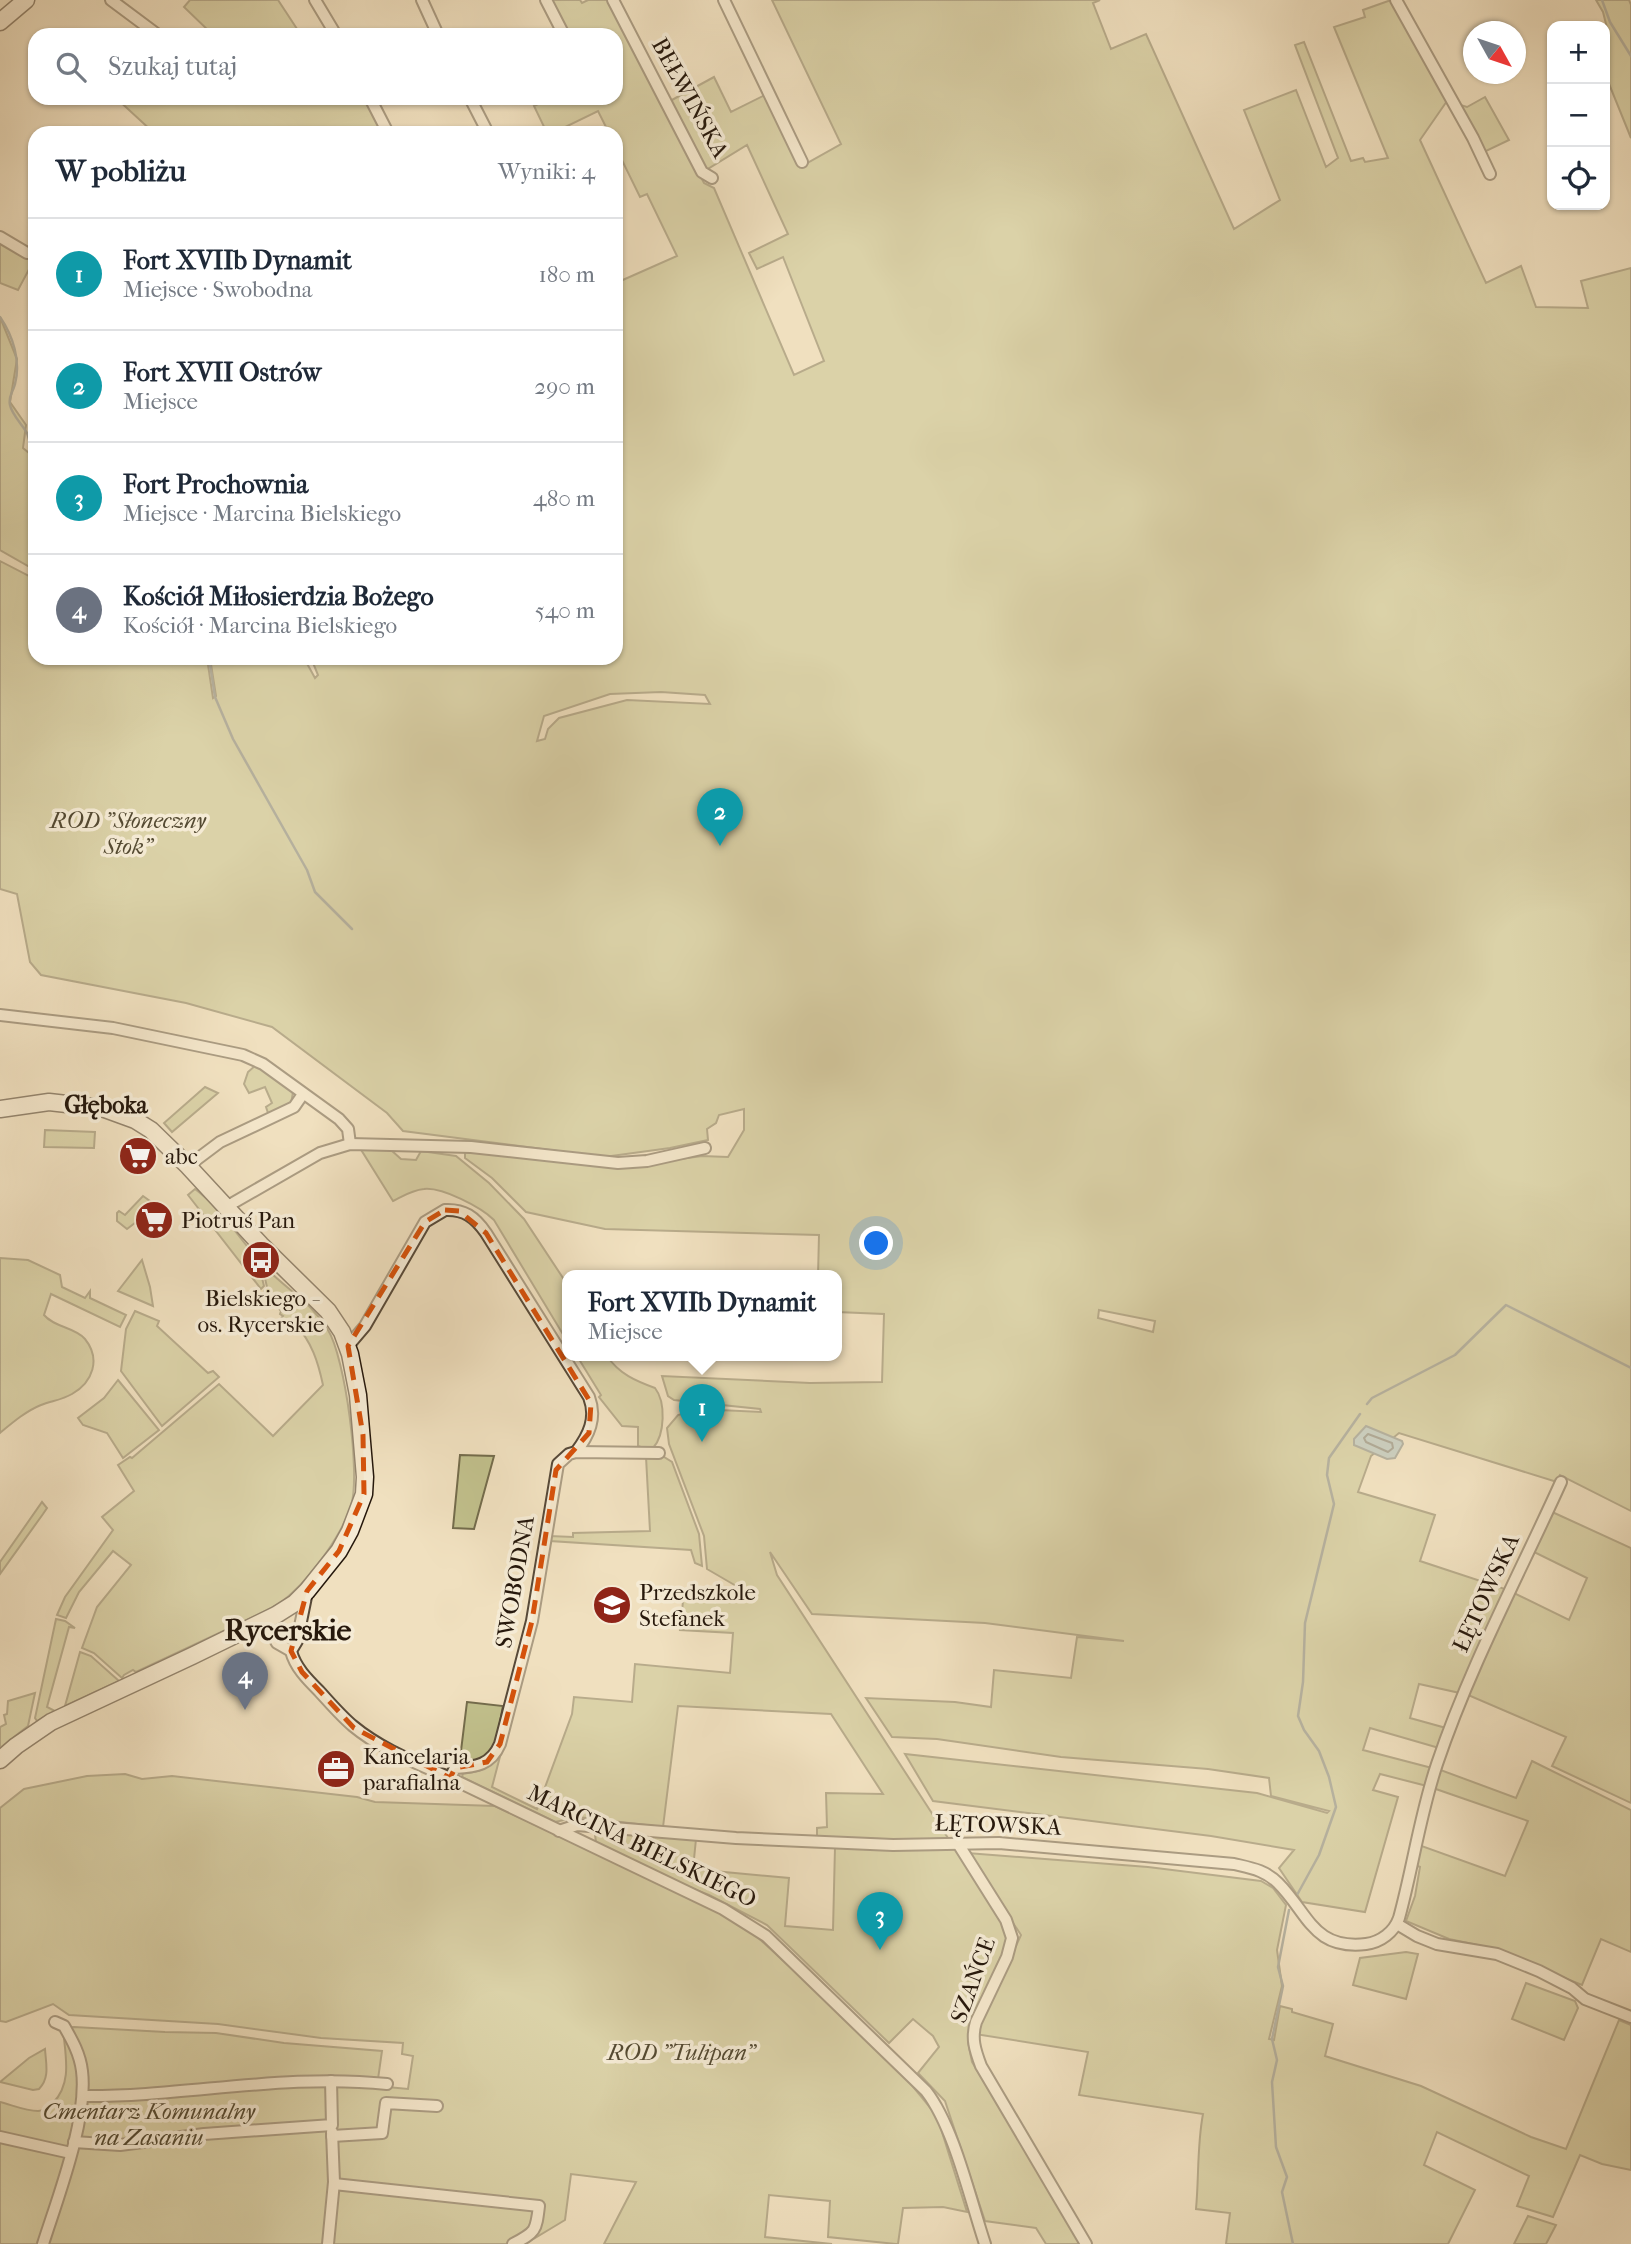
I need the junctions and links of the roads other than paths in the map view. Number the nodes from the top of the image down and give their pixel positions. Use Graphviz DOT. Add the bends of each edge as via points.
graph roads {
  1 [pos="26,0"];
  2 [pos="111,0"];
  3 [pos="315,0"];
  4 [pos="422,0"];
  5 [pos="546,0"];
  6 [pos="613,0"];
  7 [pos="724,0"];
  8 [pos="1396,0"];
  9 [pos="0,22"];
  10 [pos="149,28"];
  11 [pos="332,28"];
  12 [pos="435,28"];
  13 [pos="560,28"];
  14 [pos="374,105"];
  15 [pos="474,105"];
  16 [pos="384,126"];
  17 [pos="484,126"];
  18 [pos="802,162"];
  19 [pos="1490,174"];
  20 [pos="712,178"];
  21 [pos="0,237"];
  22 [pos="27,253"];
  23 [pos="0,1015"];
  24 [pos="303,1094"];
  25 [pos="0,1109"];
  26 [pos="350,1144"];
  27 [pos="705,1148"];
  28 [pos="188,1167"];
  29 [pos="226,1207"];
  30 [pos="348,1346"];
  31 [pos="562,1354"];
  32 [pos="566,1361"];
  33 [pos="576,1452"];
  34 [pos="659,1453"];
  35 [pos="1561,1482"];
  36 [pos="307,1591"];
  37 [pos="282,1611"];
  38 [pos="264,1620"];
  39 [pos="300,1623"];
  40 [pos="291,1651"];
  41 [pos="0,1760"];
  42 [pos="450,1778"];
  43 [pos="559,1831"];
  44 [pos="957,1842"];
  45 [pos="1397,1924"];
  46 [pos="1631,2017"];
  47 [pos="55,2022"];
  48 [pos="331,2081"];
  49 [pos="387,2084"];
  50 [pos="83,2096"];
  51 [pos="437,2106"];
  52 [pos="332,2131"];
  53 [pos="0,2137"];
  54 [pos="72,2147"];
  55 [pos="334,2184"];
  56 [pos="43,2244"];
  57 [pos="328,2244"];
  58 [pos="513,2244"];
  59 [pos="985,2244"];
  60 [pos="1086,2244"];
  1 -- 9 [label="street"];
  2 -- 10 [label="street"];
  3 -- 11 [label="street"];
  4 -- 12 [label="street"];
  5 -- 13 [label="street"];
  6 -- 20 [label="street, BEŁWIŃSKA" via="702,172"];
  7 -- 18 [label="street"];
  8 -- 19 [label="street"];
  14 -- 16 [label="street"];
  15 -- 17 [label="street"];
  21 -- 22 [label="street"];
  23 -- 24 [label="street" via="113,1028 243,1055"];
  24 -- 26 [label="street" via="339,1119 348,1129"];
  24 -- 28 [label="street" via="294,1107 220,1142"];
  25 -- 28 [label="street" via="49,1102 102,1108 151,1130"];
  26 -- 27 [label="street" via="471,1147 618,1163"];
  26 -- 29 [label="street" via="320,1153"];
  28 -- 29 [label="street"];
  29 -- 30 [label="street" via="328,1311"];
  30 -- 31 [label="street" via="366,1326 425,1222 445,1210 473,1217"];
  30 -- 36 [label="street" via="363,1435 364,1494 350,1531"];
  32 -- 33 [label="street" via="592,1410 591,1426"];
  33 -- 34 [label="street"];
  33 -- 42 [label="street, SWOBODNA" via="563,1458 556,1470 532,1621 500,1744 487,1762 455,1768"];
  35 -- 45 [label="street, ŁĘTOWSKA" via="1497,1614 1453,1720 1429,1791"];
  36 -- 37 [label="street"];
  36 -- 39 [label="street"];
  37 -- 38 [label="street"];
  37 -- 39 [label="street"];
  38 -- 40 [label="street, MARCINA BIELSKIEGO" via="277,1643"];
  38 -- 41 [label="street" via="51,1722"];
  39 -- 40 [label="street"];
  40 -- 42 [label="street, MARCINA BIELSKIEGO" via="302,1672 354,1727 385,1748"];
  42 -- 43 [label="street, MARCINA BIELSKIEGO"];
  43 -- 44 [label="street, ŁĘTOWSKA" via="577,1825 762,1839"];
  43 -- 59 [label="street, MARCINA BIELSKIEGO" via="723,1909 753,1926 790,1958 937,2105"];
  44 -- 45 [label="street, ŁĘTOWSKA" via="1234,1864 1270,1877 1324,1938 1369,1944 1385,1937"];
  44 -- 60 [label="street, SZAŃCE" via="1006,1920 1012,1938 976,2022 974,2049"];
  45 -- 46 [label="street" via="1437,1944 1497,1954 1524,1964 1572,1987 1585,1999"];
  47 -- 50 [label="street" via="64,2026 78,2054"];
  48 -- 49 [label="street"];
  48 -- 50 [label="street"];
  48 -- 52 [label="street"];
  50 -- 54 [label="street"];
  51 -- 52 [label="street" via="386,2103 382,2133"];
  52 -- 54 [label="street" via="204,2134"];
  52 -- 55 [label="street"];
  53 -- 54 [label="street"];
  54 -- 56 [label="street"];
  55 -- 57 [label="street"];
  55 -- 58 [label="street" via="539,2206 532,2234"];
}
